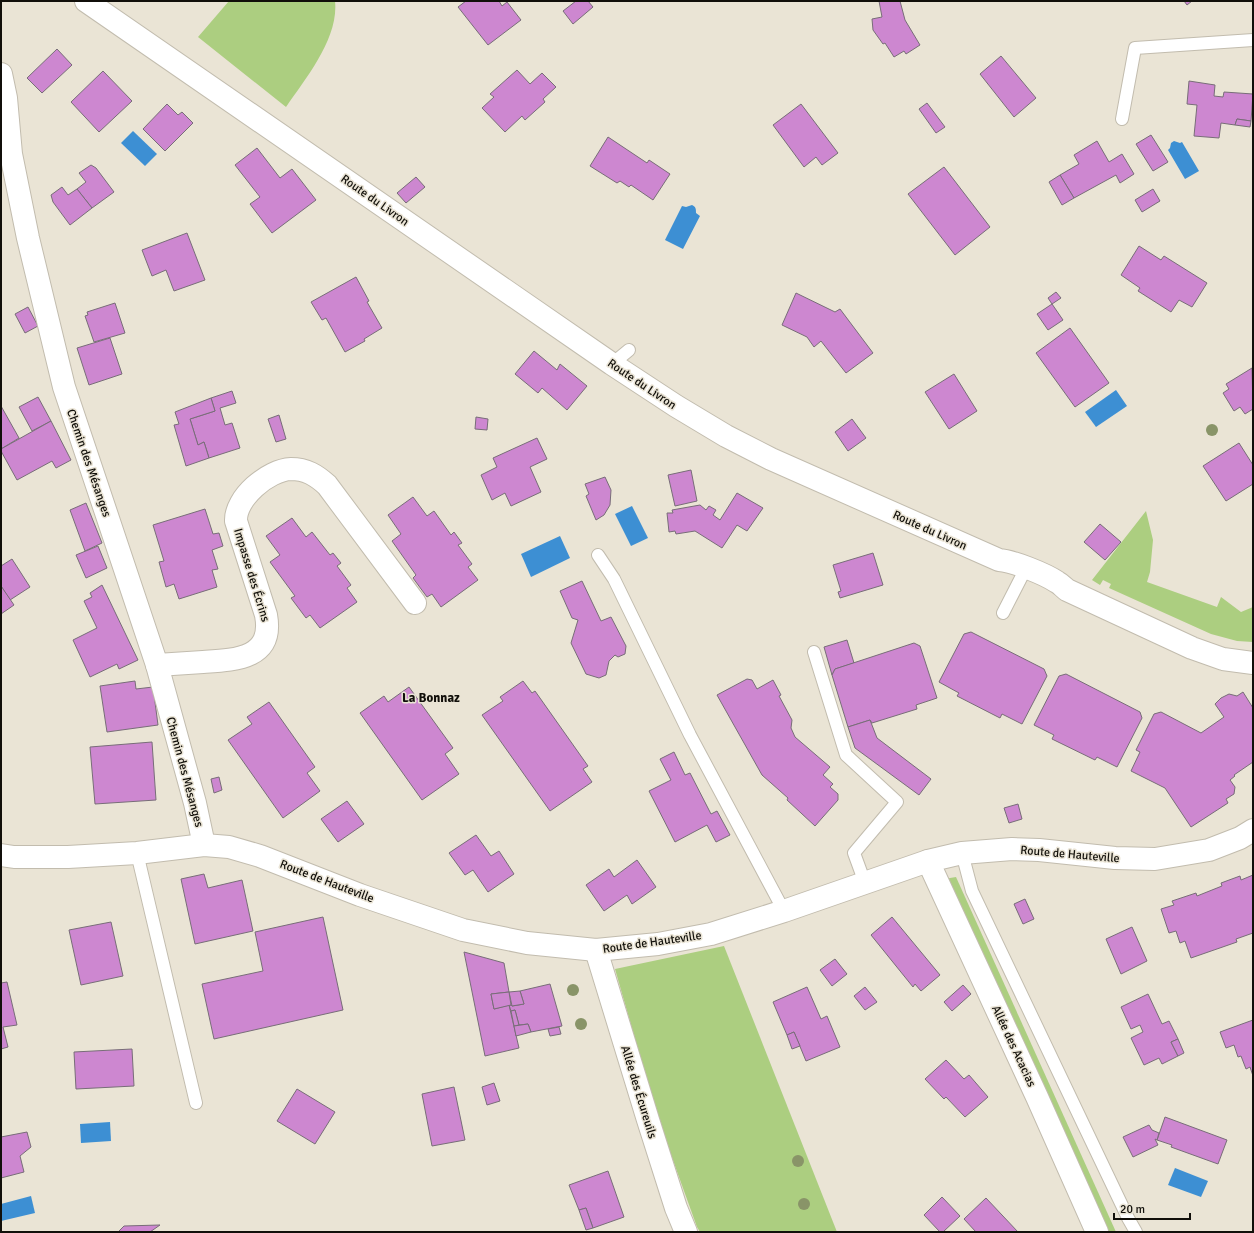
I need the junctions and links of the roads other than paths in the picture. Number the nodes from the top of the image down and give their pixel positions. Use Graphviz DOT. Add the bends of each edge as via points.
graph roads {
  1 [pos="86,1"];
  2 [pos="1253,40"];
  3 [pos="1,74"];
  4 [pos="1122,119"];
  5 [pos="629,350"];
  6 [pos="612,364"];
  7 [pos="598,555"];
  8 [pos="1026,568"];
  9 [pos="415,603"];
  10 [pos="1003,613"];
  11 [pos="814,652"];
  12 [pos="1253,663"];
  13 [pos="156,665"];
  14 [pos="1253,830"];
  15 [pos="204,845"];
  16 [pos="137,853"];
  17 [pos="962,853"];
  18 [pos="1,855"];
  19 [pos="928,861"];
  20 [pos="865,882"];
  21 [pos="784,911"];
  22 [pos="596,950"];
  23 [pos="196,1103"];
  24 [pos="686,1232"];
  25 [pos="1098,1232"];
  26 [pos="1136,1232"];
  1 -- 6 [label="street, Route du Livron"];
  2 -- 4 [label="lane" via="1135,48"];
  3 -- 13 [label="street, Chemin des Mésanges" via="6,98 10,154 64,387"];
  5 -- 6 [label="lane"];
  6 -- 8 [label="street, Route du Livron" via="719,432 771,459 999,560"];
  7 -- 21 [label="lane" via="614,579 690,735"];
  8 -- 10 [label="lane"];
  8 -- 12 [label="street, Route du Livron" via="1058,582 1067,590 1192,648 1223,659"];
  9 -- 13 [label="street, Impasse des Écrins" via="327,485 315,474 284,470 254,487 235,513 266,615 267,629 263,643 251,653 235,660"];
  11 -- 20 [label="lane" via="846,755 897,802 854,853"];
  13 -- 15 [label="street, Chemin des Mésanges" via="195,803"];
  14 -- 17 [label="street, Route de Hauteville" via="1209,850 1169,858 1115,858 1012,849"];
  15 -- 16 [label="street, Route de Hauteville"];
  15 -- 22 [label="street, Route de Hauteville" via="229,847 260,856 463,930 528,943"];
  16 -- 18 [label="street, Route de Hauteville" via="68,857"];
  16 -- 23 [label="lane"];
  17 -- 19 [label="street, Route de Hauteville"];
  17 -- 26 [label="lane" via="975,898"];
  19 -- 20 [label="street, Route de Hauteville"];
  19 -- 25 [label="street, Allée des Acacias"];
  20 -- 21 [label="street, Route de Hauteville"];
  21 -- 22 [label="street, Route de Hauteville" via="711,934 658,944"];
  22 -- 24 [label="street, Allée des Écureuils" via="676,1208"];
}
